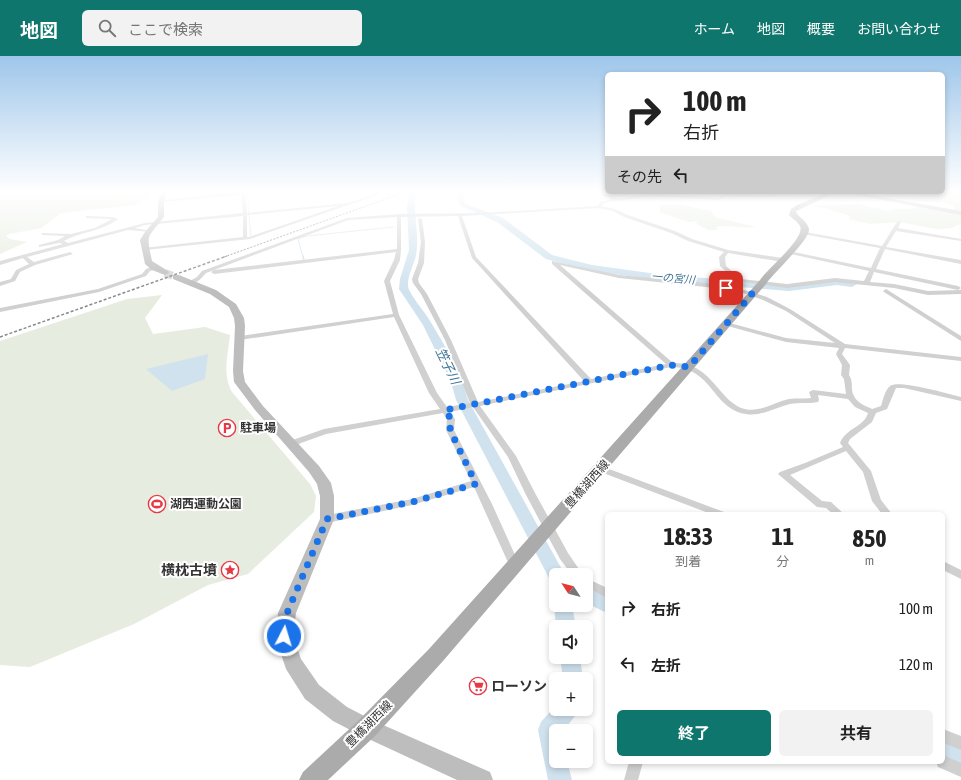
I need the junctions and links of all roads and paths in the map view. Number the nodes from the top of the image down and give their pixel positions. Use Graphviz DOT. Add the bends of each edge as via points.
graph roads {
  1 [pos="106,225"];
  2 [pos="142,225"];
  3 [pos="155,225"];
  4 [pos="245,225"];
  5 [pos="286,225"];
  6 [pos="334,225"];
  7 [pos="399,225"];
  8 [pos="422,225"];
  9 [pos="463,225"];
  10 [pos="652,225"];
  11 [pos="803,225"];
  12 [pos="897,225"];
  13 [pos="99,228"];
  14 [pos="124,229"];
  15 [pos="895,229"];
  16 [pos="149,231"];
  17 [pos="111,233"];
  18 [pos="805,233"];
  19 [pos="44,234"];
  20 [pos="71,235"];
  21 [pos="245,238"];
  22 [pos="961,240"];
  23 [pos="60,241"];
  24 [pos="68,245"];
  25 [pos="41,246"];
  26 [pos="883,248"];
  27 [pos="145,249"];
  28 [pos="399,250"];
  29 [pos="727,251"];
  30 [pos="789,253"];
  31 [pos="70,254"];
  32 [pos="24,257"];
  33 [pos="782,260"];
  34 [pos="961,262"];
  35 [pos="0,263"];
  36 [pos="33,264"];
  37 [pos="155,268"];
  38 [pos="871,270"];
  39 [pos="165,273"];
  40 [pos="203,274"];
  41 [pos="176,277"];
  42 [pos="190,283"];
  43 [pos="0,284"];
  44 [pos="866,284"];
  45 [pos="759,286"];
  46 [pos="961,290"];
  47 [pos="886,291"];
  48 [pos="0,310"];
  49 [pos="396,315"];
  50 [pos="726,324"];
  51 [pos="240,338"];
  52 [pos="961,339"];
  53 [pos="843,346"];
  54 [pos="961,359"];
  55 [pos="671,365"];
  56 [pos="689,367"];
  57 [pos="588,381"];
  58 [pos="850,397"];
  59 [pos="961,399"];
  60 [pos="475,405"];
  61 [pos="447,410"];
  62 [pos="872,412"];
  63 [pos="290,444"];
  64 [pos="848,448"];
  65 [pos="601,469"];
  66 [pos="476,484"];
  67 [pos="716,512"];
  68 [pos="837,512"];
  69 [pos="885,512"];
  70 [pos="327,519"];
  71 [pos="546,530"];
  72 [pos="518,562"];
  73 [pos="945,566"];
  74 [pos="573,568"];
  75 [pos="961,575"];
  76 [pos="593,586"];
  77 [pos="605,592"];
  78 [pos="367,728"];
  79 [pos="945,737"];
  80 [pos="961,743"];
  81 [pos="945,763"];
  82 [pos="635,764"];
  83 [pos="961,770"];
  84 [pos="311,780"];
  85 [pos="482,780"];
  86 [pos="631,780"];
  1 -- 13 [label="street"];
  2 -- 14 [label="street"];
  3 -- 16 [label="street"];
  4 -- 21 [label="street"];
  5 -- 21 [label="street"];
  6 -- 40 [label="street"];
  7 -- 28 [label="street"];
  8 -- 60 [label="street" via="422,255 415,279 448,340"];
  9 -- 57 [label="street" via="474,257"];
  10 -- 29 [label="street"];
  11 -- 18 [label="main road"];
  12 -- 15 [label="street"];
  13 -- 17 [label="street"];
  13 -- 20 [label="street"];
  14 -- 16 [label="street"];
  14 -- 17 [label="street"];
  15 -- 22 [label="street"];
  15 -- 26 [label="street"];
  16 -- 27 [label="street" via="144,240"];
  17 -- 24 [label="street"];
  18 -- 26 [label="street"];
  18 -- 30 [label="main road, 豊橋湖西線"];
  19 -- 20 [label="street"];
  20 -- 23 [label="street"];
  21 -- 27 [label="street"];
  23 -- 24 [label="street"];
  23 -- 25 [label="street"];
  24 -- 32 [label="street"];
  26 -- 34 [label="street"];
  26 -- 38 [label="street"];
  27 -- 37 [label="street" via="148,262"];
  28 -- 40 [label="street"];
  28 -- 49 [label="street" via="387,281"];
  29 -- 33 [label="street"];
  29 -- 45 [label="street" via="722,257 723,266 739,280"];
  30 -- 33 [label="main road, 豊橋湖西線"];
  30 -- 38 [label="street"];
  31 -- 36 [label="street"];
  32 -- 35 [label="street"];
  32 -- 36 [label="street"];
  33 -- 45 [label="main road, 豊橋湖西線"];
  36 -- 43 [label="street" via="18,271 13,280"];
  37 -- 39 [label="street"];
  37 -- 48 [label="street" via="148,270 144,275 99,290"];
  38 -- 44 [label="street"];
  38 -- 46 [label="street"];
  40 -- 42 [label="street"];
  41 -- 42 [label="street"];
  42 -- 51 [label="street" via="213,292 233,306 239,318"];
  44 -- 45 [label="street" via="835,280 802,286"];
  44 -- 46 [label="street" via="894,286 928,293"];
  45 -- 50 [label="main road, 豊橋湖西線"];
  45 -- 53 [label="street" via="775,304 820,329"];
  45 -- 55 [label="street" via="644,279 572,268 554,262"];
  47 -- 52 [label="street"];
  49 -- 51 [label="street"];
  49 -- 61 [label="street" via="433,393"];
  50 -- 53 [label="street" via="807,344"];
  50 -- 56 [label="main road, 豊橋湖西線"];
  51 -- 63 [label="street" via="240,382"];
  53 -- 54 [label="street"];
  53 -- 58 [label="street" via="839,354 846,365 845,375 848,379"];
  55 -- 56 [label="street"];
  55 -- 57 [label="street"];
  56 -- 58 [label="street" via="705,377 733,406 746,412 793,401 810,402 815,400 813,392"];
  56 -- 65 [label="main road, 豊橋湖西線"];
  57 -- 60 [label="street"];
  58 -- 62 [label="street" via="858,405"];
  59 -- 62 [label="street" via="894,386 884,407"];
  60 -- 61 [label="street"];
  60 -- 71 [label="street" via="512,456"];
  61 -- 63 [label="street" via="324,432"];
  61 -- 66 [label="street" via="451,419 450,430"];
  62 -- 64 [label="street" via="869,420 849,434 845,440"];
  63 -- 70 [label="street" via="324,483"];
  64 -- 68 [label="street" via="783,474 820,505 828,504"];
  64 -- 69 [label="street" via="867,471 877,502"];
  65 -- 67 [label="street"];
  65 -- 71 [label="main road, 豊橋湖西線"];
  66 -- 70 [label="street" via="412,502"];
  66 -- 72 [label="street"];
  70 -- 78 [label="street" via="287,613 284,636 293,663 312,692 340,714"];
  71 -- 72 [label="main road, 豊橋湖西線"];
  71 -- 74 [label="street"];
  72 -- 78 [label="main road, 豊橋湖西線"];
  73 -- 75 [label="street"];
  76 -- 77 [label="street"];
  78 -- 84 [label="main road, 豊橋湖西線"];
  78 -- 85 [label="street"];
  79 -- 80 [label="street"];
  81 -- 83 [label="street"];
  82 -- 86 [label="street"];
}
